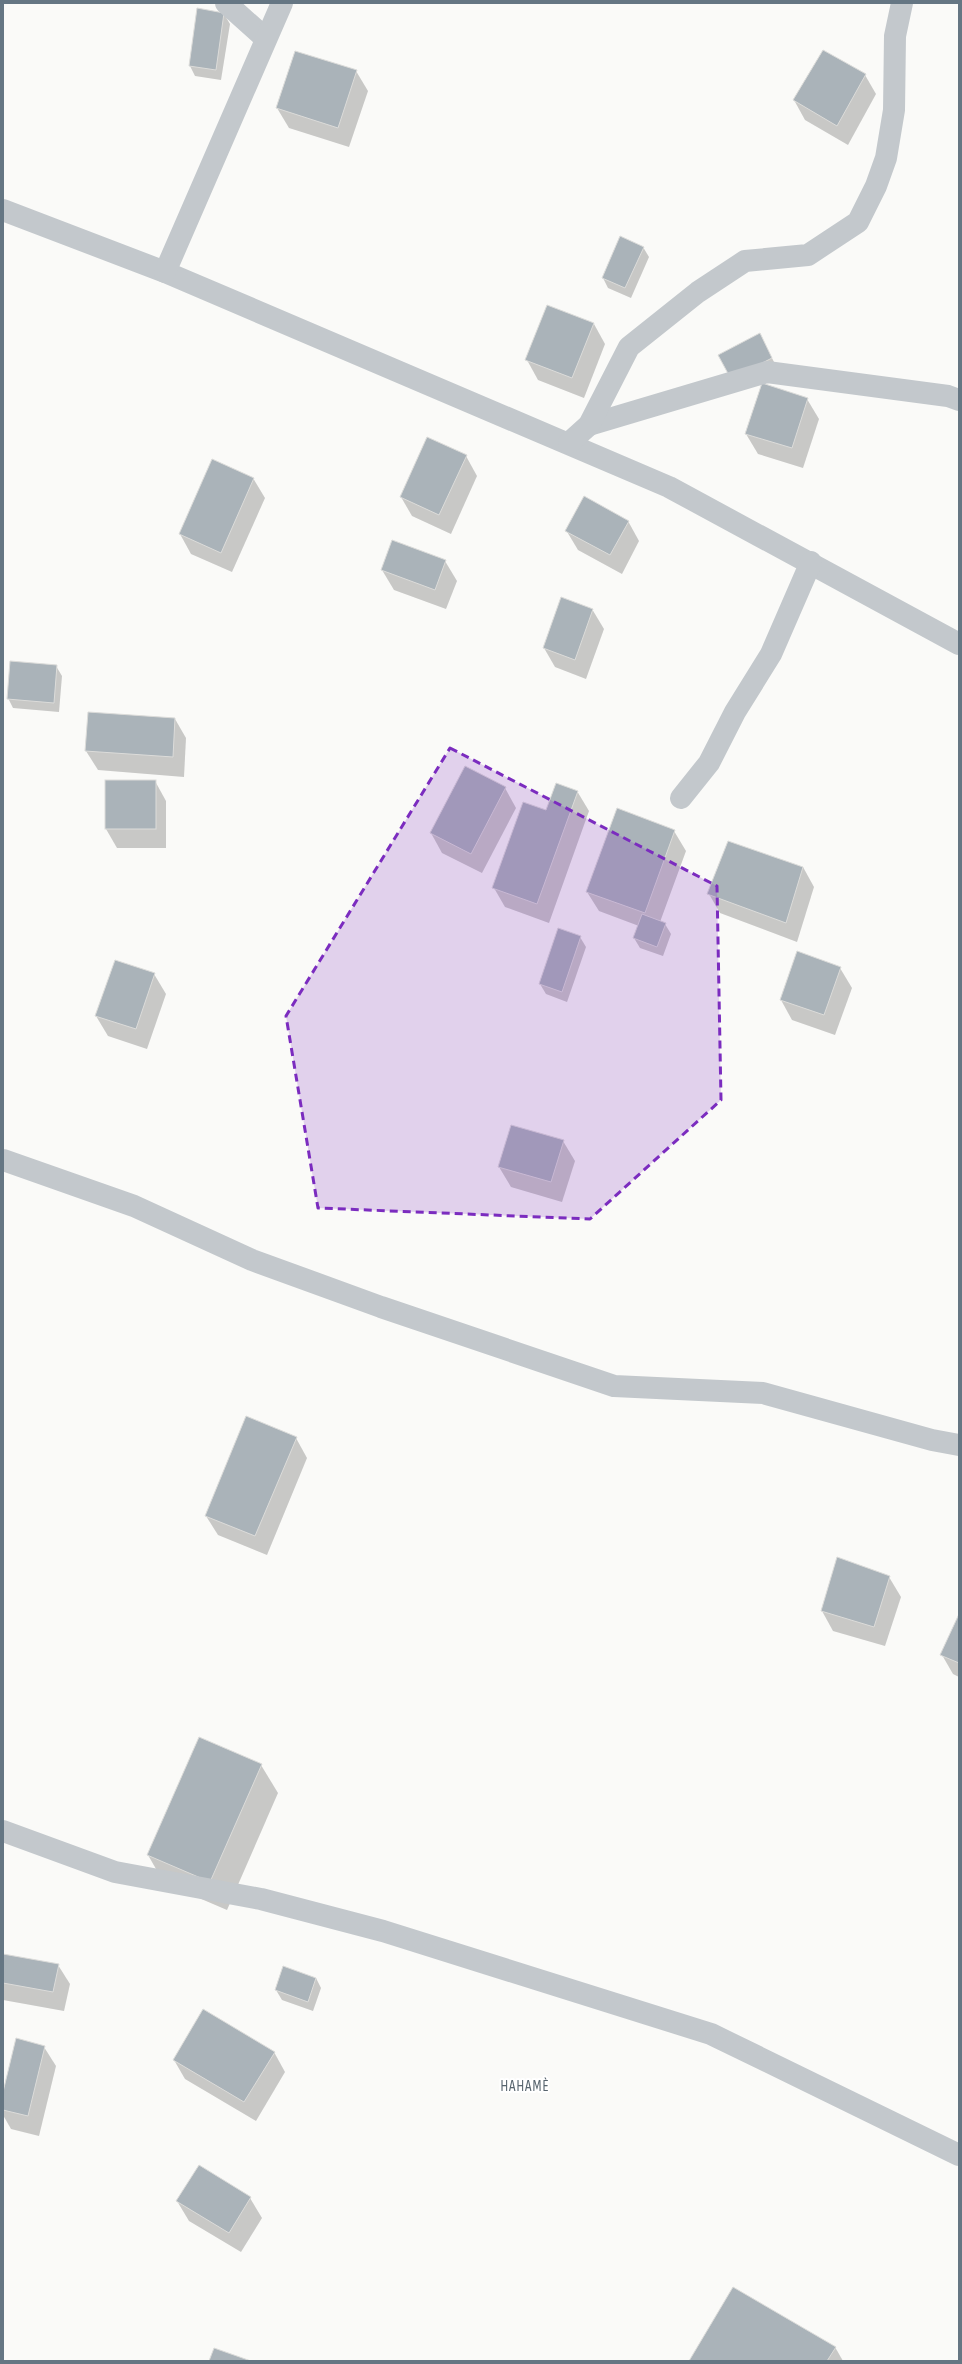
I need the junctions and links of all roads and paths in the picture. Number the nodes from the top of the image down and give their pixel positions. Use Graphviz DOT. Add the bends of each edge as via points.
graph roads {
  1 [pos="226,3"];
  2 [pos="282,3"];
  3 [pos="902,3"];
  4 [pos="265,38"];
  5 [pos="3,210"];
  6 [pos="166,272"];
  7 [pos="959,400"];
  8 [pos="589,425"];
  9 [pos="569,442"];
  10 [pos="811,562"];
  11 [pos="959,644"];
  12 [pos="681,798"];
  13 [pos="3,1160"];
  14 [pos="959,1445"];
  15 [pos="3,1831"];
  16 [pos="959,2155"];
  1 -- 4 [label="street"];
  2 -- 4 [label="street"];
  3 -- 8 [label="street" via="895,36 894,110 886,158 876,186 858,222 808,255 745,261 698,292 629,347"];
  4 -- 6 [label="street"];
  5 -- 6 [label="street"];
  6 -- 9 [label="street"];
  7 -- 8 [label="street" via="948,396 767,372"];
  8 -- 9 [label="street"];
  9 -- 10 [label="street" via="669,487"];
  10 -- 11 [label="street"];
  10 -- 12 [label="street" via="771,654 735,712 710,763"];
  13 -- 14 [label="street" via="134,1206 259,1262 381,1307 614,1386 763,1393 932,1440"];
  15 -- 16 [label="street" via="115,1872 261,1899 383,1930 712,2034"];
}
